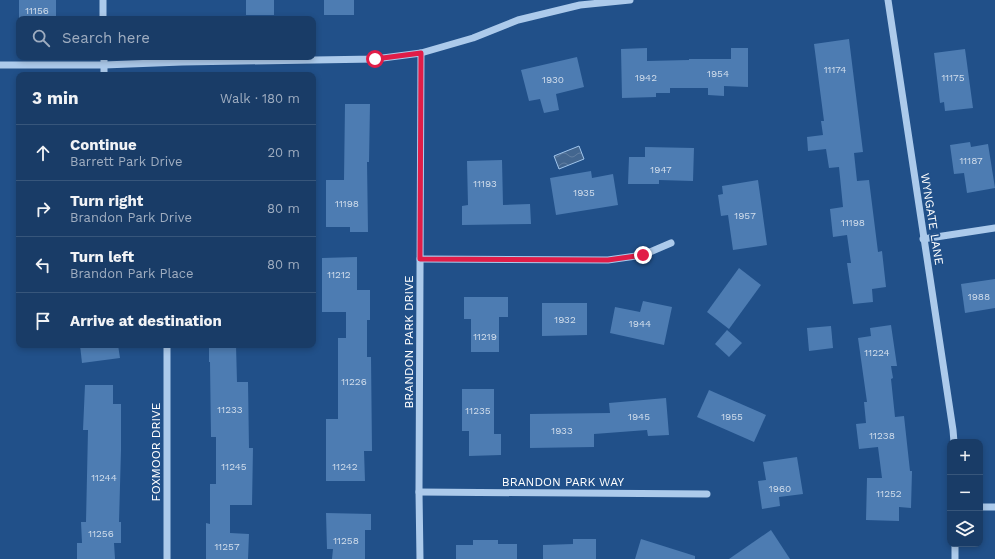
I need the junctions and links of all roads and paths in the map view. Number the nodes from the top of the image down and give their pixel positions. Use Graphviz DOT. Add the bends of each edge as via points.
graph roads {
  1 [pos="103,0"];
  2 [pos="630,0"];
  3 [pos="888,0"];
  4 [pos="103,16"];
  5 [pos="421,53"];
  6 [pos="104,60"];
  7 [pos="311,60"];
  8 [pos="316,60"];
  9 [pos="104,65"];
  10 [pos="0,66"];
  11 [pos="104,72"];
  12 [pos="995,228"];
  13 [pos="923,239"];
  14 [pos="671,243"];
  15 [pos="420,259"];
  16 [pos="167,348"];
  17 [pos="954,439"];
  18 [pos="419,492"];
  19 [pos="707,494"];
  20 [pos="995,506"];
  21 [pos="983,507"];
  22 [pos="955,547"];
  23 [pos="167,559"];
  24 [pos="420,559"];
  25 [pos="955,559"];
  1 -- 4 [label="street"];
  2 -- 5 [label="street" via="580,5 518,20 473,38"];
  3 -- 13 [label="street, WYNGATE LANE"];
  5 -- 8 [label="street" via="375,59"];
  5 -- 15 [label="street, BRANDON PARK DRIVE"];
  6 -- 9 [label="street"];
  7 -- 9 [label="street"];
  9 -- 10 [label="street"];
  9 -- 11 [label="street"];
  12 -- 13 [label="street"];
  13 -- 17 [label="street, WYNGATE LANE"];
  14 -- 15 [label="street" via="643,255 608,260"];
  15 -- 18 [label="street, BRANDON PARK DRIVE"];
  16 -- 23 [label="street, FOXMOOR DRIVE"];
  18 -- 19 [label="street, BRANDON PARK WAY"];
  18 -- 24 [label="street, BRANDON PARK DRIVE"];
  20 -- 21 [label="street"];
  22 -- 25 [label="street"];
}
